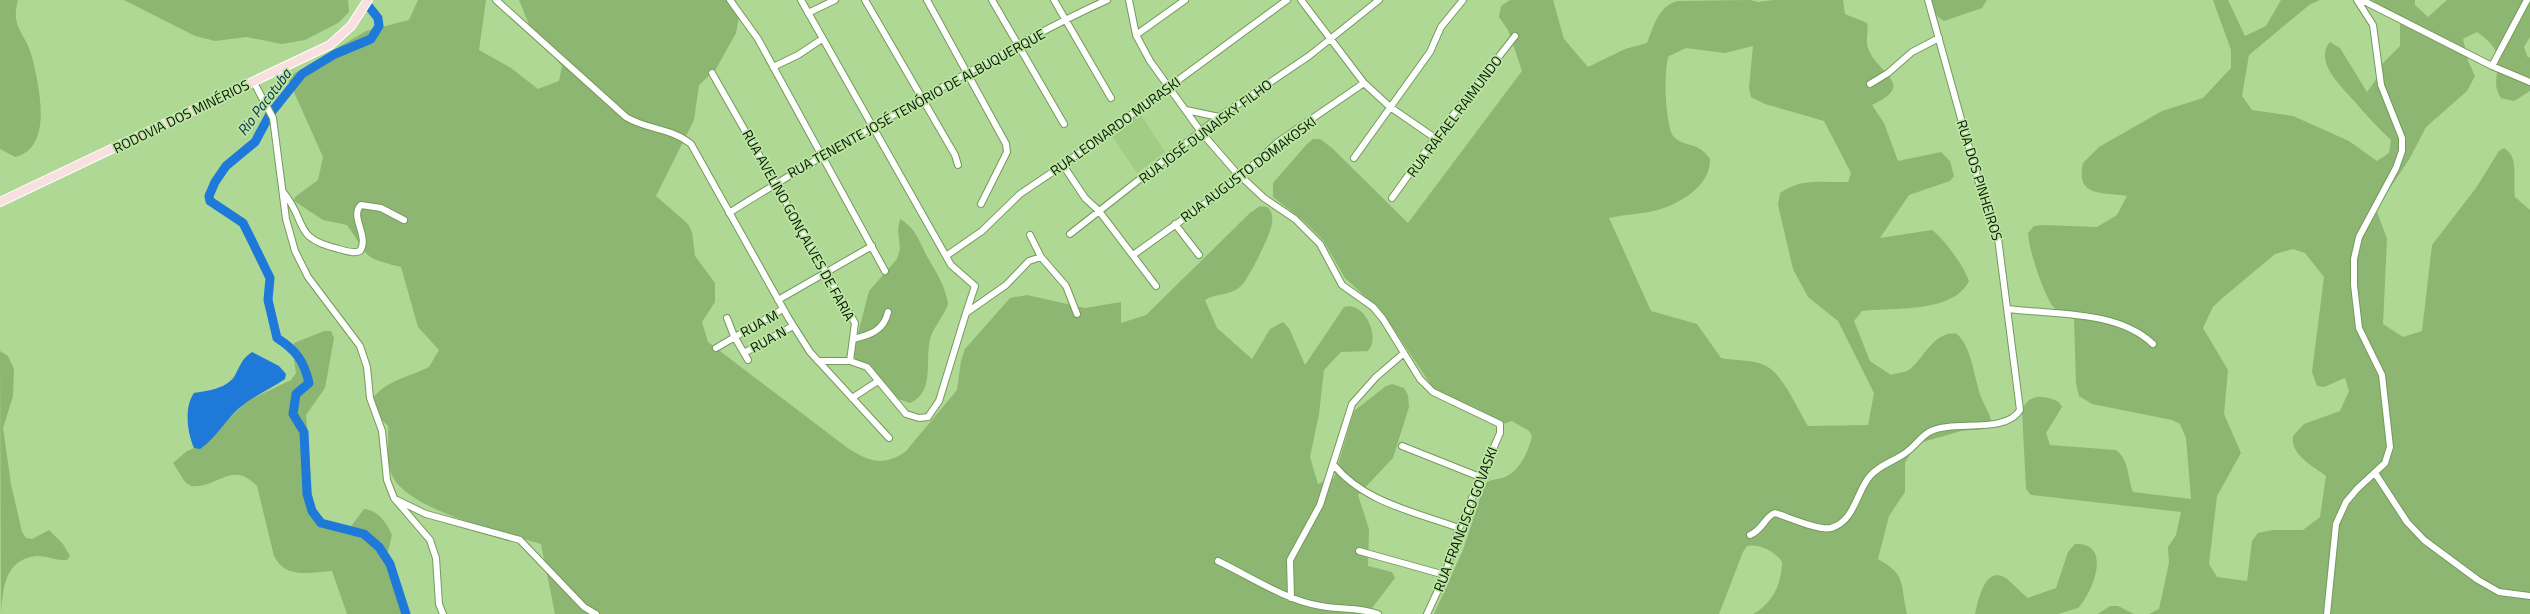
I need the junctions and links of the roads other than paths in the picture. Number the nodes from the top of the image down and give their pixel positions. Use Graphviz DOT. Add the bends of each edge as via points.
graph roads {
  1 [pos="368,0"];
  2 [pos="496,0"];
  3 [pos="730,0"];
  4 [pos="801,0"];
  5 [pos="835,0"];
  6 [pos="865,0"];
  7 [pos="927,0"];
  8 [pos="992,0"];
  9 [pos="1054,0"];
  10 [pos="1108,0"];
  11 [pos="1129,0"];
  12 [pos="1186,0"];
  13 [pos="1287,0"];
  14 [pos="1301,0"];
  15 [pos="1380,0"];
  16 [pos="1463,0"];
  17 [pos="1928,0"];
  18 [pos="2357,0"];
  19 [pos="2362,0"];
  20 [pos="2527,0"];
  21 [pos="808,13"];
  22 [pos="1065,20"];
  23 [pos="1136,35"];
  24 [pos="1515,36"];
  25 [pos="1331,38"];
  26 [pos="1940,38"];
  27 [pos="822,39"];
  28 [pos="1019,45"];
  29 [pos="2492,66"];
  30 [pos="773,68"];
  31 [pos="712,72"];
  32 [pos="967,74"];
  33 [pos="253,81"];
  34 [pos="2530,82"];
  35 [pos="1364,83"];
  36 [pos="1870,84"];
  37 [pos="1168,86"];
  38 [pos="1111,98"];
  39 [pos="921,100"];
  40 [pos="1390,107"];
  41 [pos="1186,110"];
  42 [pos="1219,117"];
  43 [pos="1064,124"];
  44 [pos="872,127"];
  45 [pos="1201,132"];
  46 [pos="1435,138"];
  47 [pos="822,155"];
  48 [pos="1354,158"];
  49 [pos="958,165"];
  50 [pos="1063,165"];
  51 [pos="1240,177"];
  52 [pos="775,183"];
  53 [pos="283,192"];
  54 [pos="1392,198"];
  55 [pos="0,202"];
  56 [pos="981,204"];
  57 [pos="1099,211"];
  58 [pos="729,213"];
  59 [pos="404,220"];
  60 [pos="1175,224"];
  61 [pos="1070,234"];
  62 [pos="1030,235"];
  63 [pos="872,246"];
  64 [pos="1133,255"];
  65 [pos="1199,255"];
  66 [pos="946,256"];
  67 [pos="1041,257"];
  68 [pos="885,271"];
  69 [pos="826,273"];
  70 [pos="1156,286"];
  71 [pos="778,300"];
  72 [pos="2008,309"];
  73 [pos="784,310"];
  74 [pos="888,312"];
  75 [pos="966,313"];
  76 [pos="1077,314"];
  77 [pos="728,318"];
  78 [pos="793,326"];
  79 [pos="734,336"];
  80 [pos="853,339"];
  81 [pos="2153,344"];
  82 [pos="716,348"];
  83 [pos="744,353"];
  84 [pos="1404,353"];
  85 [pos="748,360"];
  86 [pos="850,361"];
  87 [pos="818,362"];
  88 [pos="878,381"];
  89 [pos="852,398"];
  90 [pos="890,438"];
  91 [pos="1402,446"];
  92 [pos="1333,464"];
  93 [pos="2375,473"];
  94 [pos="1480,477"];
  95 [pos="394,498"];
  96 [pos="1459,528"];
  97 [pos="1750,535"];
  98 [pos="1359,551"];
  99 [pos="1218,561"];
  100 [pos="1444,576"];
  101 [pos="2530,596"];
  102 [pos="1291,598"];
  103 [pos="443,614"];
  104 [pos="596,614"];
  105 [pos="1378,614"];
  106 [pos="1427,614"];
  107 [pos="2327,614"];
  1 -- 33 [label="main road, RODOVIA DOS MINÉRIOS" via="351,26 330,45"];
  2 -- 58 [label="street" via="626,117 683,138 690,144"];
  3 -- 30 [label="street" via="758,39"];
  4 -- 21 [label="street"];
  5 -- 21 [label="street"];
  6 -- 39 [label="street"];
  7 -- 32 [label="street"];
  8 -- 28 [label="street"];
  9 -- 22 [label="street"];
  10 -- 22 [label="street, RUA TENENTE JOSÉ TENÓRIO DE ALBUQUERQUE"];
  11 -- 23 [label="street"];
  12 -- 23 [label="street"];
  13 -- 37 [label="street, RUA LEONARDO MURASKI"];
  14 -- 25 [label="street"];
  15 -- 25 [label="street, RUA JOSÉ DUNAISKY FILHO"];
  16 -- 40 [label="street" via="1440,27 1430,52"];
  17 -- 26 [label="street, RUA DOS PINHEIROS"];
  18 -- 93 [label="street" via="2373,25 2381,84 2402,138 2402,151 2396,168 2359,237 2354,259 2359,328 2382,375 2390,447 2385,462"];
  19 -- 29 [label="street"];
  20 -- 29 [label="street"];
  21 -- 27 [label="street"];
  22 -- 28 [label="street, RUA TENENTE JOSÉ TENÓRIO DE ALBUQUERQUE"];
  22 -- 38 [label="street"];
  23 -- 37 [label="street"];
  24 -- 46 [label="street, RUA RAFAEL RAIMUNDO"];
  25 -- 35 [label="street"];
  25 -- 42 [label="street, RUA JOSÉ DUNAISKY FILHO" via="1309,56"];
  26 -- 36 [label="street" via="1912,52 1888,73"];
  26 -- 72 [label="street, RUA DOS PINHEIROS" via="1978,180 1997,230"];
  27 -- 30 [label="street" via="798,56"];
  27 -- 44 [label="street"];
  28 -- 32 [label="street, RUA TENENTE JOSÉ TENÓRIO DE ALBUQUERQUE"];
  28 -- 43 [label="street"];
  29 -- 34 [label="street"];
  30 -- 47 [label="street"];
  31 -- 52 [label="street, RUA AVELINO GONÇALVES DE FARIA"];
  32 -- 39 [label="street, RUA TENENTE JOSÉ TENÓRIO DE ALBUQUERQUE"];
  32 -- 56 [label="street" via="1006,144 1007,152"];
  33 -- 53 [label="street" via="273,118"];
  33 -- 55 [label="main road, RODOVIA DOS MINÉRIOS"];
  35 -- 40 [label="street"];
  35 -- 51 [label="street, RUA AUGUSTO DOMAKOSKI" via="1278,142"];
  37 -- 41 [label="street"];
  37 -- 50 [label="street, RUA LEONARDO MURASKI"];
  39 -- 44 [label="street, RUA TENENTE JOSÉ TENÓRIO DE ALBUQUERQUE"];
  39 -- 49 [label="street" via="955,155"];
  40 -- 46 [label="street"];
  40 -- 48 [label="street"];
  41 -- 42 [label="street"];
  41 -- 45 [label="street"];
  42 -- 45 [label="street, RUA JOSÉ DUNAISKY FILHO"];
  44 -- 47 [label="street, RUA TENENTE JOSÉ TENÓRIO DE ALBUQUERQUE"];
  44 -- 66 [label="street"];
  45 -- 51 [label="street"];
  45 -- 57 [label="street, RUA JOSÉ DUNAISKY FILHO"];
  46 -- 54 [label="street, RUA RAFAEL RAIMUNDO"];
  47 -- 52 [label="street, RUA TENENTE JOSÉ TENÓRIO DE ALBUQUERQUE"];
  47 -- 63 [label="street"];
  50 -- 57 [label="street" via="1085,198"];
  50 -- 66 [label="street, RUA LEONARDO MURASKI" via="1020,194 982,231"];
  51 -- 60 [label="street, RUA AUGUSTO DOMAKOSKI"];
  51 -- 84 [label="street" via="1264,198 1295,219 1320,244 1342,285 1373,307"];
  52 -- 58 [label="street, RUA TENENTE JOSÉ TENÓRIO DE ALBUQUERQUE"];
  52 -- 69 [label="street, RUA AVELINO GONÇALVES DE FARIA"];
  53 -- 59 [label="street" via="307,236 327,246 352,252 360,251 364,243 358,215 361,205 380,208"];
  53 -- 95 [label="street" via="286,219 295,251 308,277 360,346 367,367 370,398 382,431 387,480"];
  57 -- 61 [label="street, RUA JOSÉ DUNAISKY FILHO"];
  57 -- 64 [label="street"];
  58 -- 71 [label="street"];
  60 -- 64 [label="street, RUA AUGUSTO DOMAKOSKI"];
  60 -- 65 [label="street"];
  62 -- 67 [label="street"];
  63 -- 68 [label="street"];
  63 -- 69 [label="street"];
  64 -- 70 [label="street"];
  66 -- 75 [label="street" via="959,273 975,286"];
  67 -- 75 [label="street" via="1029,261 1006,285"];
  67 -- 76 [label="street" via="1066,286"];
  69 -- 71 [label="street"];
  69 -- 80 [label="street, RUA AVELINO GONÇALVES DE FARIA" via="855,323"];
  71 -- 73 [label="street"];
  72 -- 81 [label="street" via="2095,318 2133,329"];
  72 -- 97 [label="street, RUA DOS PINHEIROS" via="2020,410 2016,417 1972,426 1942,426 1929,431 1908,451 1878,468 1869,477 1855,506 1841,523 1830,528 1775,513 1770,514 1762,527"];
  73 -- 78 [label="street"];
  73 -- 79 [label="street, RUA M"];
  74 -- 80 [label="street" via="886,320 876,332"];
  75 -- 88 [label="street" via="939,401 928,417 919,418 906,414"];
  77 -- 79 [label="street"];
  78 -- 83 [label="street, RUA N"];
  78 -- 87 [label="street"];
  79 -- 82 [label="street, RUA M"];
  79 -- 83 [label="street"];
  80 -- 86 [label="street, RUA AVELINO GONÇALVES DE FARIA"];
  83 -- 85 [label="street"];
  84 -- 92 [label="street" via="1376,377 1352,404"];
  84 -- 94 [label="street, RUA FRANCISCO GOVASKI" via="1420,379 1433,392 1500,424 1500,433"];
  86 -- 87 [label="street"];
  86 -- 88 [label="street" via="872,370"];
  87 -- 89 [label="street"];
  88 -- 89 [label="street"];
  89 -- 90 [label="street"];
  91 -- 94 [label="street"];
  92 -- 96 [label="street" via="1345,480 1373,497"];
  92 -- 102 [label="street" via="1320,504 1290,560"];
  93 -- 101 [label="street" via="2407,522 2424,540 2478,580 2499,592"];
  93 -- 107 [label="street" via="2346,502 2336,524"];
  94 -- 96 [label="street, RUA FRANCISCO GOVASKI"];
  95 -- 103 [label="street" via="430,540 436,558 439,604"];
  95 -- 104 [label="street" via="426,514 520,540 584,606"];
  96 -- 100 [label="street, RUA FRANCISCO GOVASKI"];
  98 -- 100 [label="street"];
  99 -- 102 [label="street"];
  100 -- 106 [label="street, RUA FRANCISCO GOVASKI"];
  102 -- 105 [label="street" via="1322,606 1350,607"];
}
